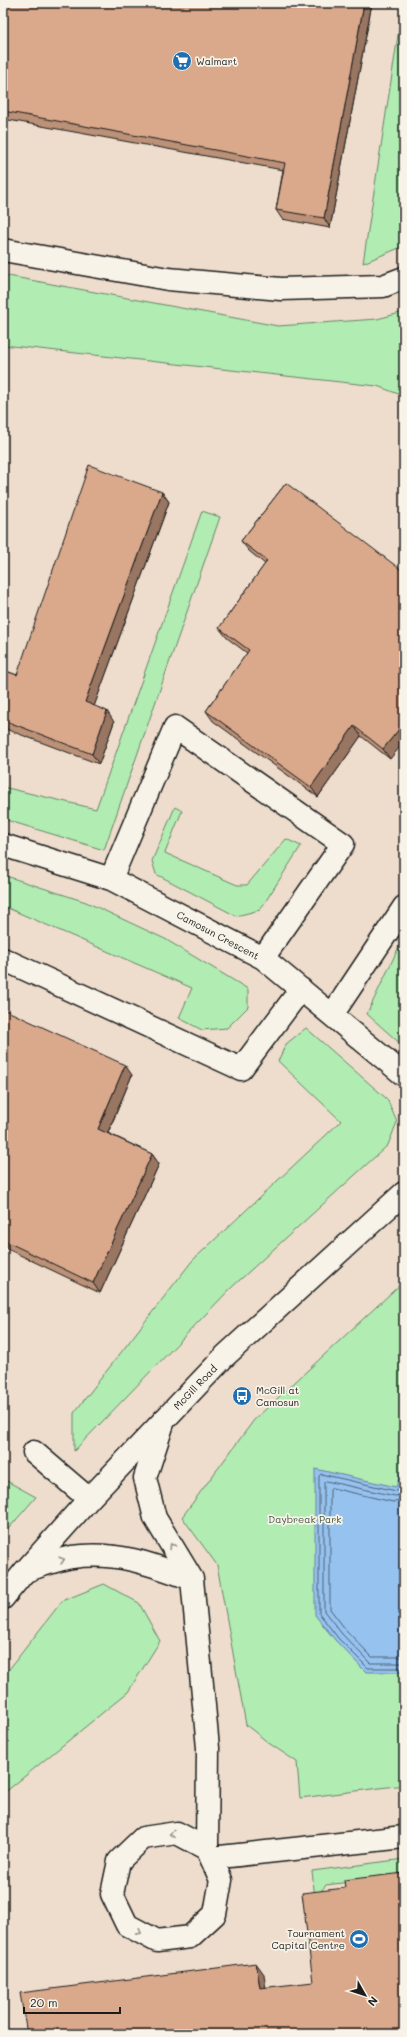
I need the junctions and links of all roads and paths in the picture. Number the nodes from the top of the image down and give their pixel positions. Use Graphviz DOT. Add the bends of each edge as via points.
graph roads {
  1 [pos="3,250"];
  2 [pos="404,278"];
  3 [pos="3,845"];
  4 [pos="111,879"];
  5 [pos="404,907"];
  6 [pos="262,958"];
  7 [pos="3,959"];
  8 [pos="301,989"];
  9 [pos="332,1015"];
  10 [pos="404,1075"];
  11 [pos="404,1192"];
  12 [pos="164,1420"];
  13 [pos="34,1452"];
  14 [pos="89,1499"];
  15 [pos="25,1571"];
  16 [pos="192,1579"];
  17 [pos="3,1598"];
  18 [pos="404,1837"];
  19 [pos="209,1854"];
  1 -- 2 [label="main road" via="168,279 281,289 383,286"];
  3 -- 4 [label="main road, Camosun Crescent"];
  4 -- 6 [label="main road, Camosun Crescent"];
  4 -- 6 [label="main road" via="175,727 343,844"];
  5 -- 9 [label="main road"];
  6 -- 8 [label="main road, Camosun Crescent"];
  7 -- 8 [label="main road" via="241,1069"];
  8 -- 9 [label="main road, Camosun Crescent"];
  9 -- 10 [label="main road, Camosun Crescent"];
  11 -- 12 [label="main road, McGill Road" via="225,1356"];
  12 -- 14 [label="main road, McGill Road"];
  16 -- 12 [label="main road, one-way" via="154,1518 145,1478"];
  13 -- 14 [label="main road"];
  14 -- 15 [label="main road, McGill Road"];
  15 -- 16 [label="main road, one-way" via="71,1557 106,1555 145,1562"];
  15 -- 17 [label="main road, McGill Road"];
  16 -- 19 [label="main road" via="208,1748"];
  18 -- 19 [label="main road"];
  19 -- 19 [label="main road, one-way" via="177,1833 143,1838 119,1861 112,1894 127,1925 157,1941 190,1937 215,1914 221,1880"];
}
